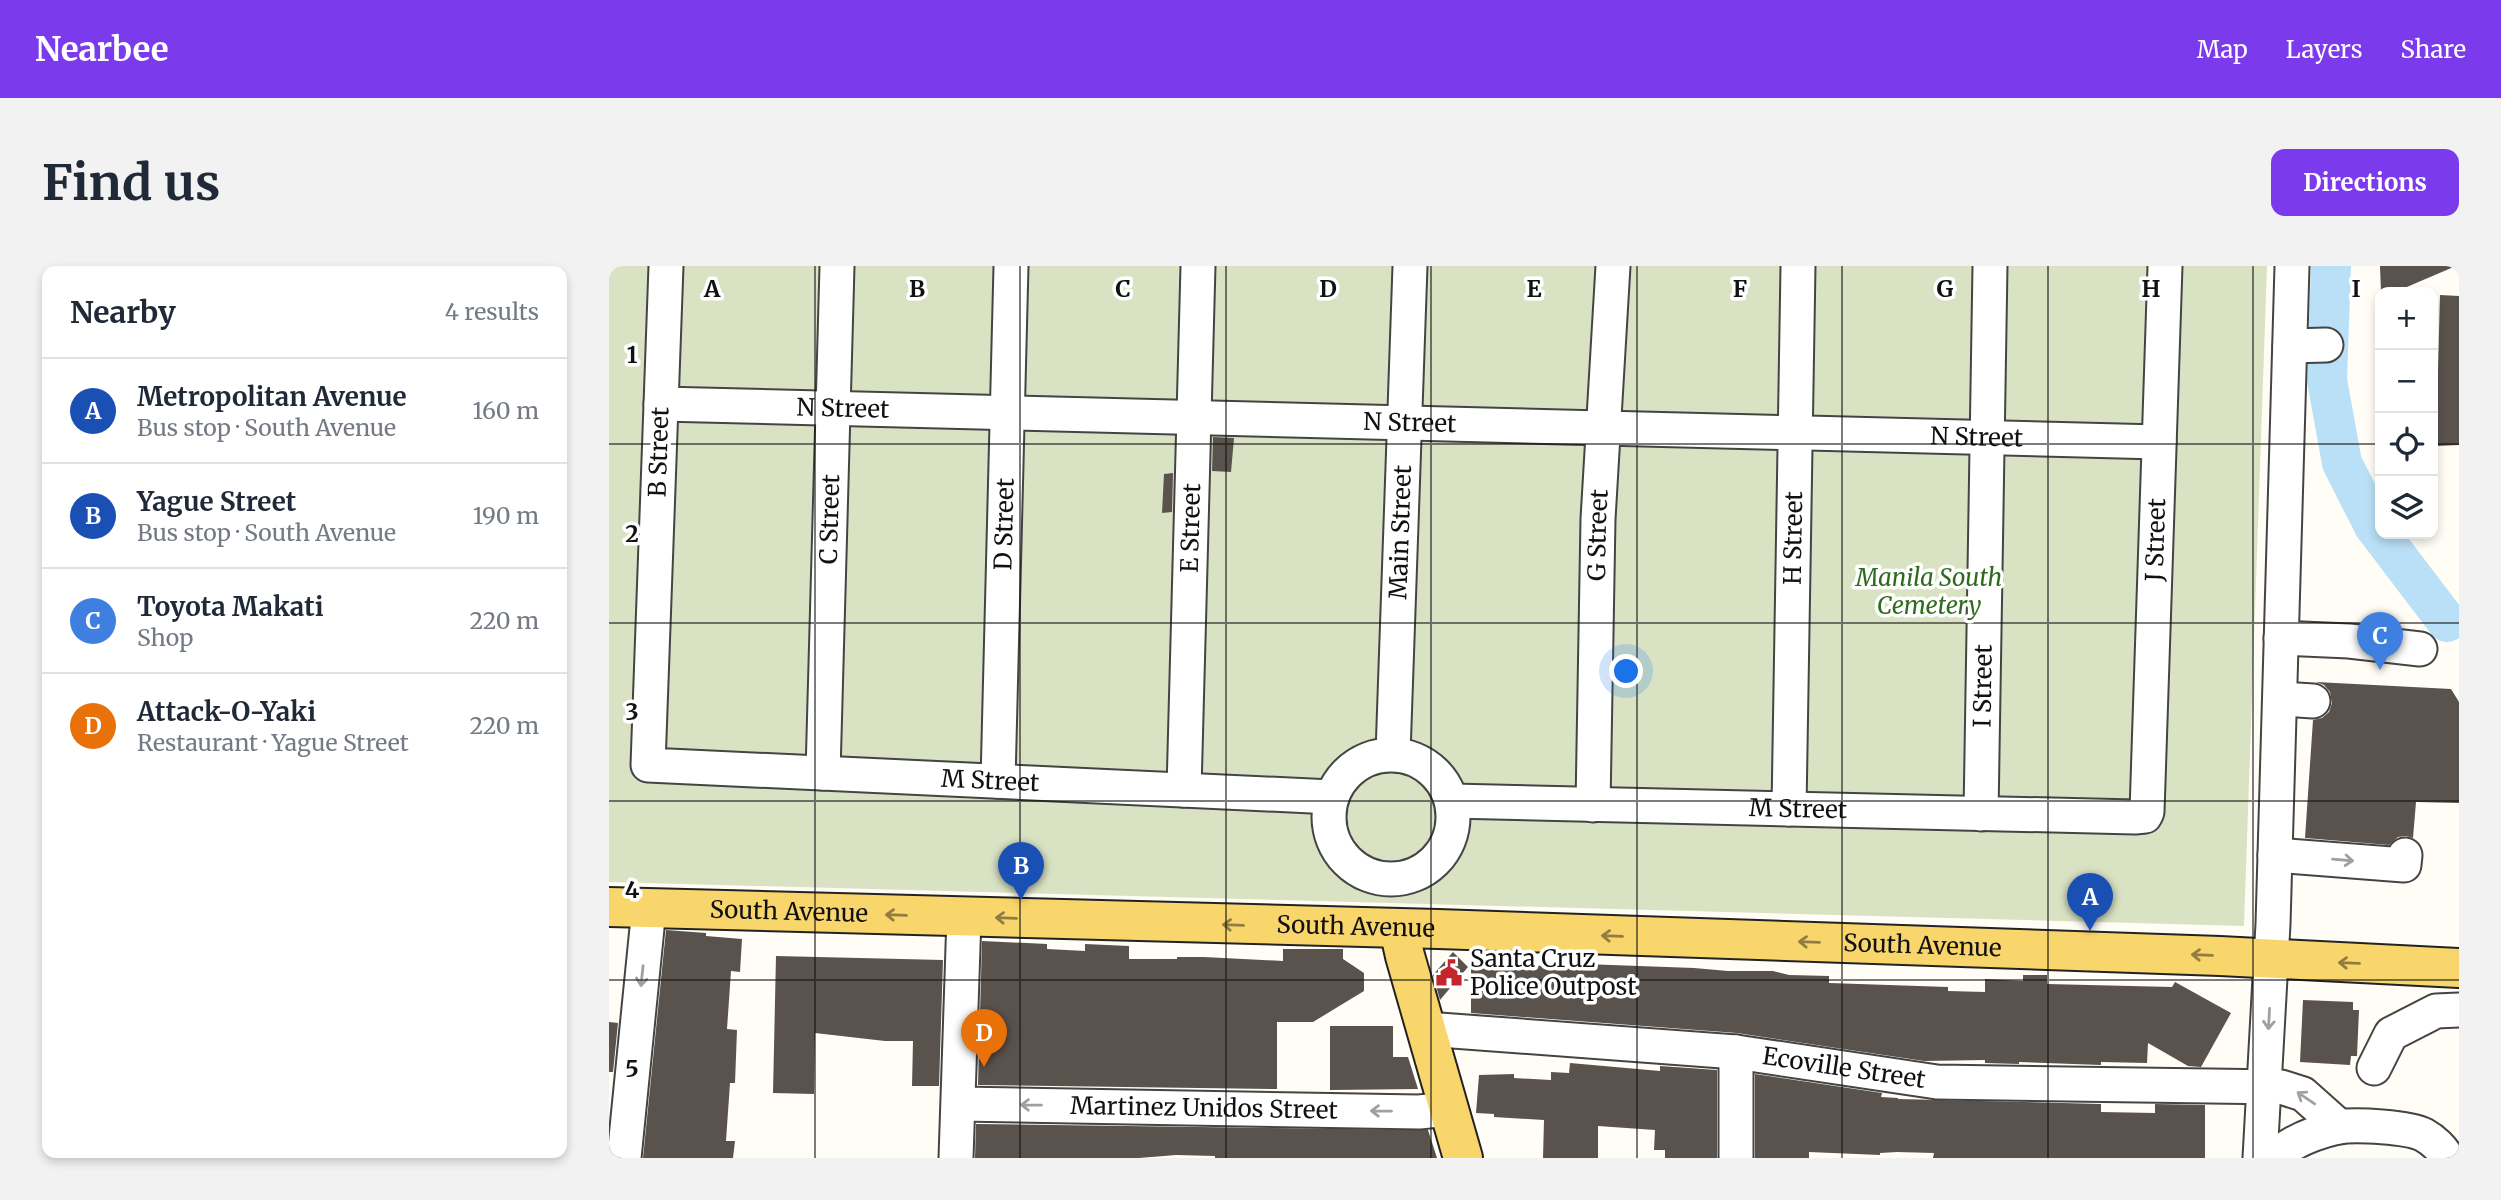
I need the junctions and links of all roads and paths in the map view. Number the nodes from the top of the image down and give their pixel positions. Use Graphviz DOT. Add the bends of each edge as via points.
graph roads {
  1 [pos="666,266"];
  2 [pos="837,266"];
  3 [pos="1011,266"];
  4 [pos="1198,266"];
  5 [pos="1410,266"];
  6 [pos="1613,266"];
  7 [pos="1798,266"];
  8 [pos="1990,266"];
  9 [pos="2165,266"];
  10 [pos="2292,266"];
  11 [pos="2326,345"];
  12 [pos="2290,346"];
  13 [pos="661,404"];
  14 [pos="833,408"];
  15 [pos="1008,413"];
  16 [pos="1194,417"];
  17 [pos="1404,423"];
  18 [pos="1603,428"];
  19 [pos="1795,433"];
  20 [pos="1987,438"];
  21 [pos="2159,442"];
  22 [pos="2281,638"];
  23 [pos="2420,649"];
  24 [pos="1393,754"];
  25 [pos="647,765"];
  26 [pos="823,773"];
  27 [pos="998,781"];
  28 [pos="1184,790"];
  29 [pos="1332,797"];
  30 [pos="1452,801"];
  31 [pos="1593,805"];
  32 [pos="1789,809"];
  33 [pos="1981,814"];
  34 [pos="2145,816"];
  35 [pos="2274,855"];
  36 [pos="2405,855"];
  37 [pos="1396,880"];
  38 [pos="609,907"];
  39 [pos="649,908"];
  40 [pos="964,917"];
  41 [pos="1399,929"];
  42 [pos="2270,959"];
  43 [pos="2459,968"];
  44 [pos="2459,1010"];
  45 [pos="1426,1029"];
  46 [pos="1736,1052"];
  47 [pos="2374,1068"];
  48 [pos="2265,1086"];
  49 [pos="959,1104"];
  50 [pos="1449,1109"];
  51 [pos="2340,1127"];
  52 [pos="624,1158"];
  53 [pos="956,1158"];
  54 [pos="1463,1158"];
  55 [pos="1736,1158"];
  56 [pos="2260,1158"];
  57 [pos="2275,1158"];
  58 [pos="2447,1158"];
  1 -- 13 [label="street, B Street"];
  2 -- 14 [label="street, C Street"];
  3 -- 15 [label="street, D Street"];
  4 -- 16 [label="street, E Street"];
  5 -- 17 [label="street, Main Street"];
  6 -- 18 [label="street, G Street"];
  7 -- 19 [label="street, H Street"];
  8 -- 20 [label="street, I Street"];
  9 -- 21 [label="street, J Street"];
  10 -- 12 [label="street"];
  11 -- 12 [label="street"];
  12 -- 22 [label="street"];
  13 -- 14 [label="street, N Street"];
  13 -- 25 [label="street, B Street"];
  14 -- 15 [label="street, N Street"];
  14 -- 26 [label="street, C Street"];
  15 -- 16 [label="street, N Street"];
  15 -- 27 [label="street, D Street"];
  16 -- 17 [label="street, N Street"];
  16 -- 28 [label="street, E Street"];
  17 -- 18 [label="street, N Street"];
  17 -- 24 [label="street, Main Street"];
  18 -- 19 [label="street, N Street"];
  18 -- 31 [label="street, G Street"];
  19 -- 20 [label="street, N Street"];
  19 -- 32 [label="street, H Street"];
  20 -- 21 [label="street, N Street"];
  20 -- 33 [label="street, I Street"];
  21 -- 34 [label="street, J Street"];
  22 -- 23 [label="street"];
  22 -- 35 [label="street" via="2297,700"];
  24 -- 29 [label="street" via="1355,765"];
  24 -- 30 [label="street" via="1430,768"];
  25 -- 26 [label="street, M Street"];
  26 -- 27 [label="street, M Street"];
  27 -- 28 [label="street, M Street"];
  28 -- 29 [label="street, M Street"];
  29 -- 37 [label="street" via="1328,817 1342,856 1375,878"];
  30 -- 31 [label="street, M Street"];
  30 -- 37 [label="street" via="1454,819 1442,854 1422,871"];
  31 -- 32 [label="street, M Street"];
  32 -- 33 [label="street, M Street"];
  33 -- 34 [label="street, M Street"];
  35 -- 36 [label="street, one-way" via="2404,865"];
  35 -- 42 [label="street"];
  37 -- 41 [label="street"];
  38 -- 39 [label="main road, South Avenue"];
  40 -- 39 [label="main road, South Avenue, one-way"];
  39 -- 52 [label="street, one-way"];
  41 -- 40 [label="main road, South Avenue, one-way"];
  40 -- 49 [label="street"];
  42 -- 41 [label="main road, South Avenue, one-way"];
  41 -- 45 [label="main road"];
  43 -- 42 [label="main road, South Avenue, one-way"];
  42 -- 48 [label="street, one-way"];
  44 -- 47 [label="street" via="2436,1011 2391,1034"];
  45 -- 46 [label="street, Ecoville Street"];
  45 -- 50 [label="main road"];
  46 -- 48 [label="street, Ecoville Street" via="1937,1082"];
  46 -- 55 [label="street"];
  51 -- 48 [label="street, Ecoville Street, one-way" via="2303,1094"];
  48 -- 56 [label="street"];
  50 -- 49 [label="street, Martinez Unidos Street, one-way"];
  49 -- 53 [label="street"];
  50 -- 54 [label="main road"];
  51 -- 57 [label="street" via="2303,1138"];
  51 -- 58 [label="street" via="2401,1128 2424,1135"];
}
